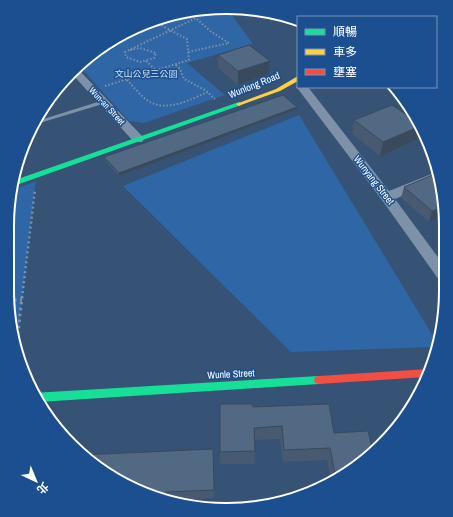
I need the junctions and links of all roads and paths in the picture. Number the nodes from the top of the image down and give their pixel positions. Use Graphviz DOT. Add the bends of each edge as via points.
graph roads {
  1 [pos="160,25"];
  2 [pos="170,30"];
  3 [pos="130,50"];
  4 [pos="188,52"];
  5 [pos="146,61"];
  6 [pos="176,65"];
  7 [pos="157,71"];
  8 [pos="78,74"];
  9 [pos="126,80"];
  10 [pos="275,81"];
  11 [pos="297,82"];
  12 [pos="297,82"];
  13 [pos="104,86"];
  14 [pos="303,88"];
  15 [pos="208,92"];
  16 [pos="216,100"];
  17 [pos="104,102"];
  18 [pos="41,122"];
  19 [pos="132,132"];
  20 [pos="33,176"];
  21 [pos="433,177"];
  22 [pos="19,181"];
  23 [pos="388,197"];
  24 [pos="439,269"];
  25 [pos="14,300"];
  26 [pos="22,300"];
  27 [pos="18,333"];
  28 [pos="422,373"];
  29 [pos="42,397"];
  1 -- 2 [label="path"];
  2 -- 3 [label="path"];
  2 -- 4 [label="path" via="187,39"];
  2 -- 4 [label="path" via="196,18 229,43"];
  3 -- 5 [label="path" via="125,52 126,57 133,62"];
  3 -- 5 [label="path" via="140,48 156,53 154,58"];
  4 -- 6 [label="path" via="189,60"];
  5 -- 7 [label="path"];
  6 -- 7 [label="path"];
  6 -- 15 [label="path" via="184,79"];
  7 -- 9 [label="path"];
  8 -- 17 [label="street, Wun-an Street"];
  9 -- 13 [label="path"];
  9 -- 15 [label="path" via="150,102 157,105 172,104"];
  10 -- 11 [label="street, Wunlong Road"];
  12 -- 19 [label="street, Wunlong Road"];
  14 -- 23 [label="street, Wunyang Street"];
  15 -- 16 [label="path"];
  17 -- 18 [label="lane"];
  17 -- 19 [label="street, Wun-an Street"];
  19 -- 20 [label="street, Wunlong Road"];
  20 -- 22 [label="street, Wunlong Road"];
  20 -- 26 [label="path" via="36,181"];
  21 -- 23 [label="street"];
  23 -- 24 [label="street, Wunyang Street"];
  25 -- 26 [label="path"];
  26 -- 27 [label="path"];
  28 -- 29 [label="street, Wunle Street"];
}
